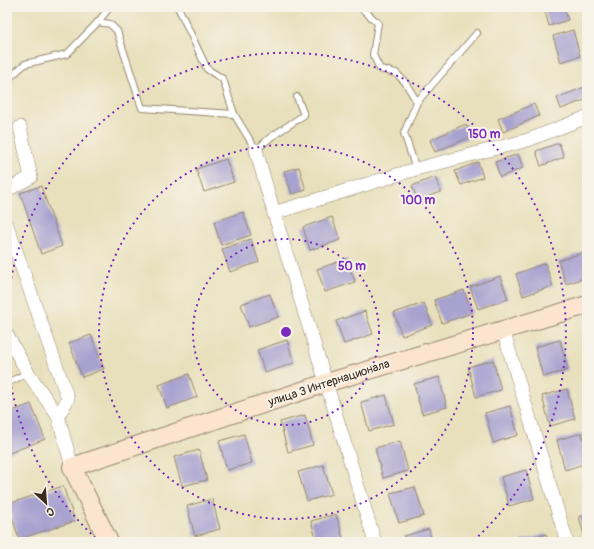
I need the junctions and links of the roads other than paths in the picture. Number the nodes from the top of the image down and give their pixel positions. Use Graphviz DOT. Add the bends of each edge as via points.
graph roads {
  1 [pos="110,7"];
  2 [pos="178,7"];
  3 [pos="360,7"];
  4 [pos="98,22"];
  5 [pos="477,33"];
  6 [pos="7,80"];
  7 [pos="297,97"];
  8 [pos="417,102"];
  9 [pos="234,114"];
  10 [pos="587,117"];
  11 [pos="20,127"];
  12 [pos="256,150"];
  13 [pos="416,169"];
  14 [pos="7,190"];
  15 [pos="274,213"];
  16 [pos="7,226"];
  17 [pos="587,305"];
  18 [pos="503,330"];
  19 [pos="7,335"];
  20 [pos="28,373"];
  21 [pos="7,383"];
  22 [pos="326,383"];
  23 [pos="58,416"];
  24 [pos="72,468"];
  25 [pos="109,542"];
  26 [pos="375,542"];
  27 [pos="568,542"];
  1 -- 4 [label="lane"];
  2 -- 9 [label="lane" via="207,69 223,79"];
  3 -- 8 [label="lane" via="378,23 373,55 380,69 396,73 405,82"];
  4 -- 6 [label="lane" via="67,54 25,64"];
  4 -- 9 [label="lane" via="110,24 117,31 142,108"];
  5 -- 8 [label="lane"];
  7 -- 12 [label="lane" via="304,115"];
  8 -- 13 [label="lane" via="404,133"];
  9 -- 12 [label="lane"];
  10 -- 13 [label="street" via="528,140"];
  11 -- 14 [label="street" via="31,177"];
  12 -- 15 [label="street"];
  13 -- 15 [label="street"];
  15 -- 22 [label="street"];
  16 -- 23 [label="street" via="68,399"];
  17 -- 18 [label="main road, улица 3 Интернационала"];
  18 -- 22 [label="main road, улица 3 Интернационала"];
  18 -- 27 [label="street"];
  19 -- 20 [label="street"];
  20 -- 21 [label="lane"];
  20 -- 23 [label="street"];
  22 -- 24 [label="main road, улица 3 Интернационала"];
  22 -- 26 [label="street"];
  23 -- 24 [label="street"];
  24 -- 25 [label="main road"];
}
